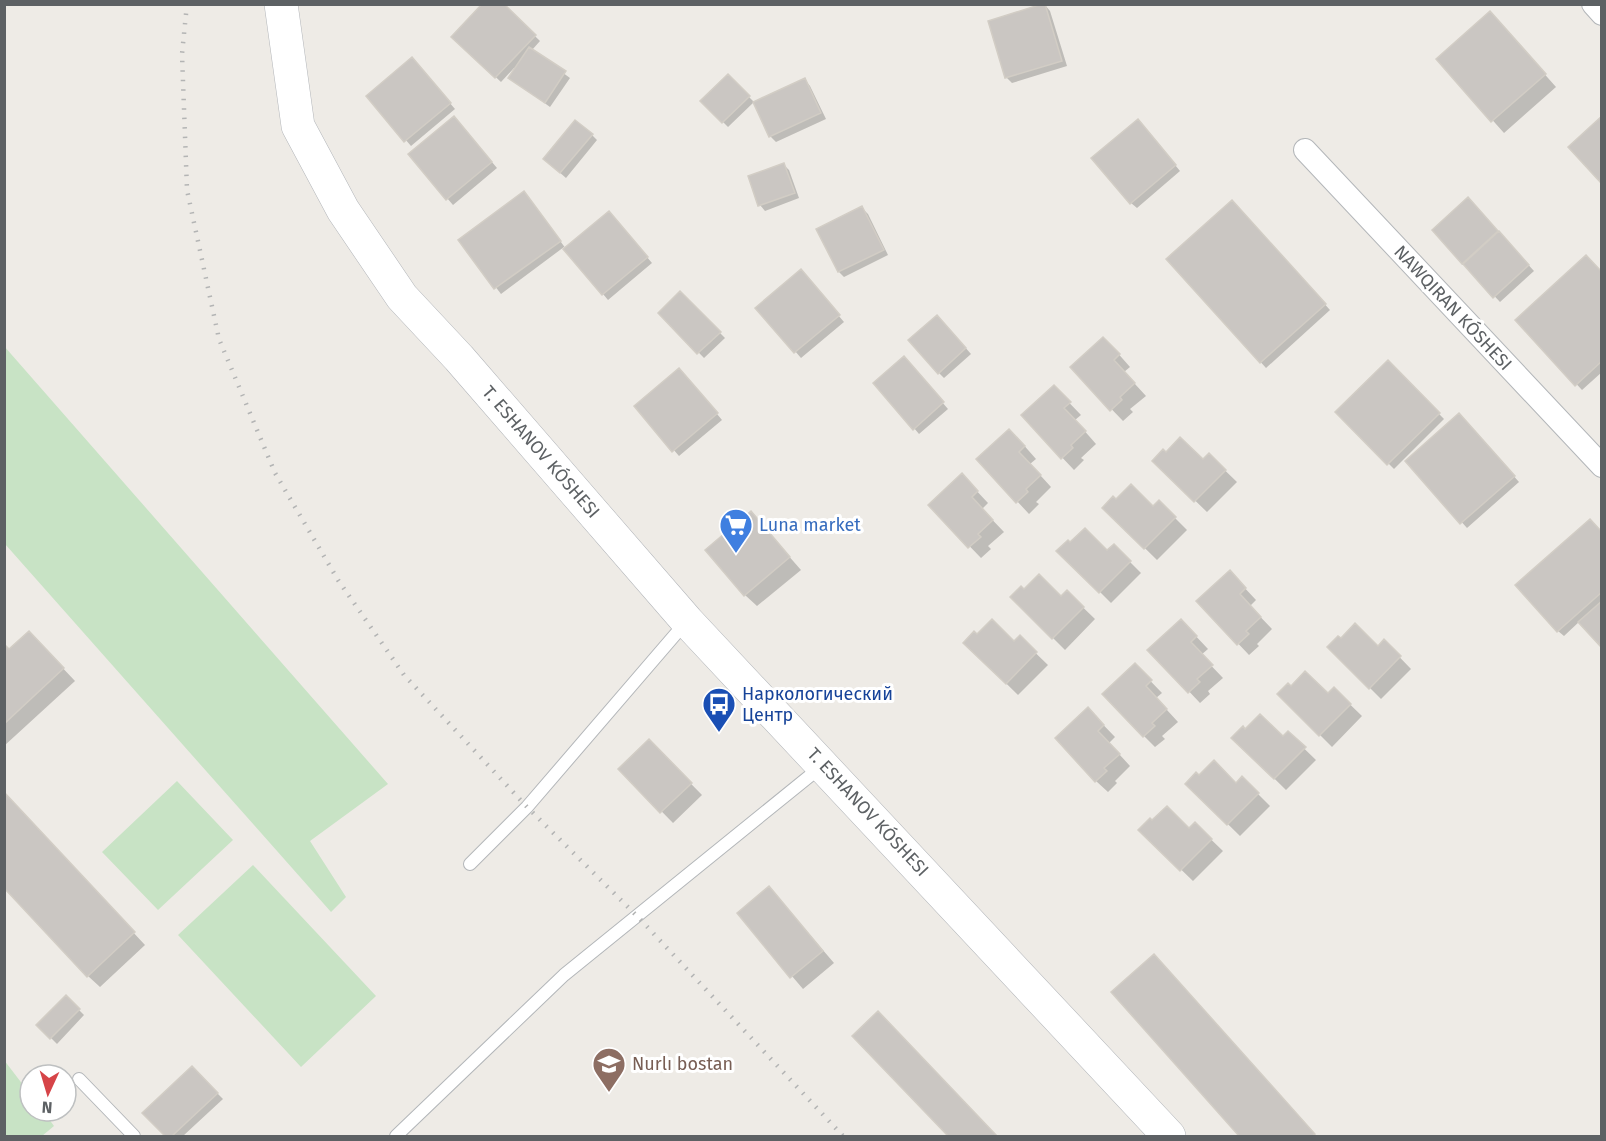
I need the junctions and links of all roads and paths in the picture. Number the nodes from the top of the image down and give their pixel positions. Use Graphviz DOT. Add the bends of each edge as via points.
graph roads {
  1 [pos="281,4"];
  2 [pos="1593,4"];
  3 [pos="1602,14"];
  4 [pos="1305,150"];
  5 [pos="1602,466"];
  6 [pos="687,621"];
  7 [pos="823,765"];
  8 [pos="470,864"];
  9 [pos="79,1079"];
  10 [pos="134,1137"];
  11 [pos="396,1137"];
  12 [pos="1169,1137"];
  1 -- 6 [label="main road, T. ESHANOV KÓSHESI" via="298,126 343,210 402,297"];
  2 -- 3 [label="street"];
  4 -- 5 [label="street"];
  6 -- 7 [label="main road, T. ESHANOV KÓSHESI"];
  6 -- 8 [label="lane" via="527,807"];
  7 -- 11 [label="lane" via="564,975"];
  7 -- 12 [label="main road, T. ESHANOV KÓSHESI"];
  9 -- 10 [label="lane"];
}
